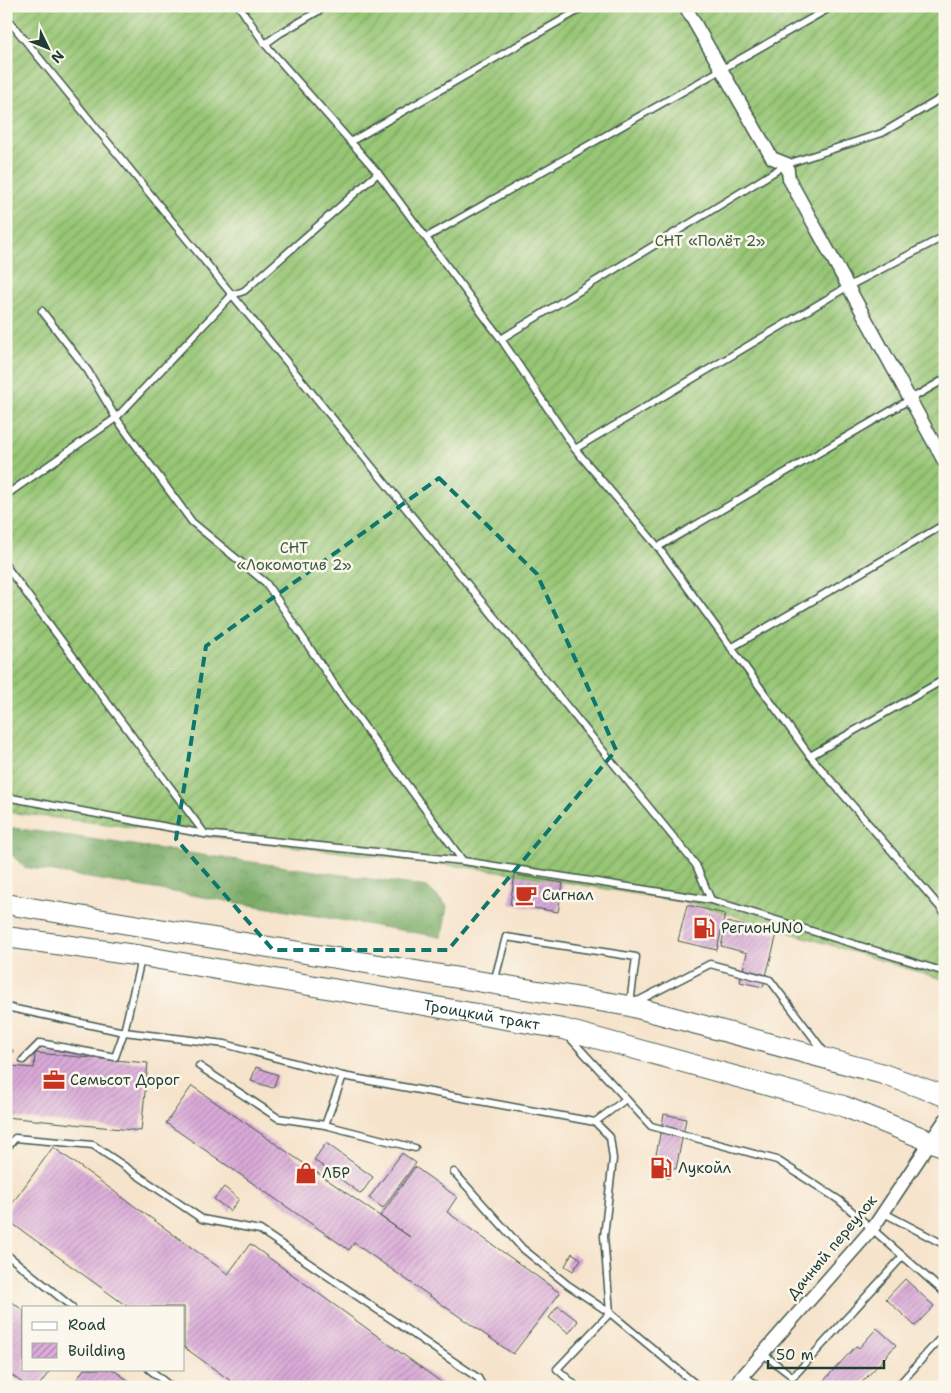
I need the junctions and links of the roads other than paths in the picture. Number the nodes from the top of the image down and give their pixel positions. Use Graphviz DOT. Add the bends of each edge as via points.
graph roads {
  1 [pos="239,6"];
  2 [pos="327,6"];
  3 [pos="586,6"];
  4 [pos="684,6"];
  5 [pos="833,6"];
  6 [pos="6,17"];
  7 [pos="265,44"];
  8 [pos="721,70"];
  9 [pos="945,96"];
  10 [pos="350,142"];
  11 [pos="787,164"];
  12 [pos="378,173"];
  13 [pos="945,236"];
  14 [pos="427,238"];
  15 [pos="847,288"];
  16 [pos="232,295"];
  17 [pos="42,311"];
  18 [pos="501,339"];
  19 [pos="945,379"];
  20 [pos="910,400"];
  21 [pos="116,418"];
  22 [pos="575,448"];
  23 [pos="945,463"];
  24 [pos="6,495"];
  25 [pos="945,524"];
  26 [pos="658,546"];
  27 [pos="6,566"];
  28 [pos="731,648"];
  29 [pos="945,679"];
  30 [pos="810,756"];
  31 [pos="6,797"];
  32 [pos="205,834"];
  33 [pos="463,861"];
  34 [pos="711,900"];
  35 [pos="6,904"];
  36 [pos="945,913"];
  37 [pos="6,937"];
  38 [pos="142,956"];
  39 [pos="944,971"];
  40 [pos="493,983"];
  41 [pos="630,1006"];
  42 [pos="6,1007"];
  43 [pos="563,1030"];
  44 [pos="124,1032"];
  45 [pos="24,1060"];
  46 [pos="830,1060"];
  47 [pos="199,1066"];
  48 [pos="343,1076"];
  49 [pos="945,1096"];
  50 [pos="626,1099"];
  51 [pos="945,1120"];
  52 [pos="595,1122"];
  53 [pos="325,1125"];
  54 [pos="938,1144"];
  55 [pos="415,1148"];
  56 [pos="6,1149"];
  57 [pos="454,1172"];
  58 [pos="884,1213"];
  59 [pos="873,1228"];
  60 [pos="945,1245"];
  61 [pos="6,1254"];
  62 [pos="903,1256"];
  63 [pos="945,1293"];
  64 [pos="71,1306"];
  65 [pos="610,1314"];
  66 [pos="945,1333"];
  67 [pos="762,1353"];
  68 [pos="150,1370"];
  69 [pos="737,1382"];
  70 [pos="696,1386"];
  71 [pos="171,1387"];
  72 [pos="483,1387"];
  73 [pos="578,1387"];
  74 [pos="754,1387"];
  75 [pos="897,1387"];
  1 -- 7 [label="lane"];
  2 -- 7 [label="lane"];
  3 -- 10 [label="lane"];
  4 -- 8 [label="street"];
  5 -- 8 [label="lane"];
  6 -- 16 [label="lane"];
  7 -- 10 [label="lane"];
  8 -- 11 [label="street" via="772,158"];
  8 -- 14 [label="lane"];
  9 -- 11 [label="lane" via="882,133"];
  10 -- 12 [label="lane"];
  11 -- 15 [label="street" via="789,179"];
  11 -- 18 [label="lane"];
  12 -- 14 [label="lane"];
  12 -- 16 [label="lane" via="244,291"];
  13 -- 15 [label="lane"];
  14 -- 18 [label="lane"];
  15 -- 20 [label="street"];
  15 -- 22 [label="lane"];
  16 -- 21 [label="lane"];
  16 -- 34 [label="lane" via="696,865"];
  17 -- 21 [label="lane" via="88,371"];
  18 -- 22 [label="lane"];
  19 -- 20 [label="lane"];
  20 -- 23 [label="street"];
  20 -- 26 [label="lane"];
  21 -- 24 [label="lane"];
  21 -- 33 [label="lane" via="192,522 266,583 344,700"];
  22 -- 26 [label="lane"];
  25 -- 28 [label="lane"];
  26 -- 28 [label="lane"];
  27 -- 32 [label="lane"];
  28 -- 30 [label="lane"];
  29 -- 30 [label="lane"];
  30 -- 36 [label="lane"];
  31 -- 32 [label="lane"];
  32 -- 33 [label="lane"];
  33 -- 34 [label="lane"];
  34 -- 39 [label="lane"];
  35 -- 40 [label="main road"];
  37 -- 38 [label="main road, Троицкий тракт"];
  38 -- 43 [label="main road, Троицкий тракт"];
  38 -- 44 [label="lane"];
  40 -- 41 [label="main road"];
  40 -- 41 [label="lane" via="506,937 636,957"];
  41 -- 46 [label="main road"];
  41 -- 46 [label="lane" via="710,964 753,975 770,980"];
  42 -- 44 [label="lane"];
  43 -- 50 [label="lane"];
  43 -- 54 [label="main road, Троицкий тракт" via="843,1106"];
  44 -- 45 [label="lane" via="115,1057 40,1044"];
  44 -- 48 [label="lane" via="225,1044"];
  46 -- 49 [label="main road" via="880,1073"];
  47 -- 53 [label="lane" via="278,1118"];
  48 -- 52 [label="lane"];
  48 -- 53 [label="lane"];
  50 -- 52 [label="lane"];
  50 -- 59 [label="lane" via="651,1126 777,1160 839,1200"];
  51 -- 54 [label="street, Дачный переулок"];
  52 -- 65 [label="lane" via="610,1137 614,1159 604,1236"];
  53 -- 55 [label="lane"];
  54 -- 58 [label="street, Дачный переулок"];
  56 -- 72 [label="lane" via="15,1138 93,1144 202,1219 260,1230 478,1378"];
  57 -- 65 [label="lane" via="522,1248"];
  58 -- 59 [label="street, Дачный переулок"];
  58 -- 60 [label="lane"];
  59 -- 62 [label="lane"];
  59 -- 67 [label="street, Дачный переулок"];
  61 -- 64 [label="lane"];
  62 -- 63 [label="lane"];
  62 -- 67 [label="lane" via="793,1377"];
  65 -- 70 [label="lane"];
  65 -- 73 [label="lane" via="557,1369"];
  66 -- 75 [label="lane"];
  67 -- 69 [label="street, Дачный переулок"];
  68 -- 71 [label="lane"];
  69 -- 74 [label="street"];
}
